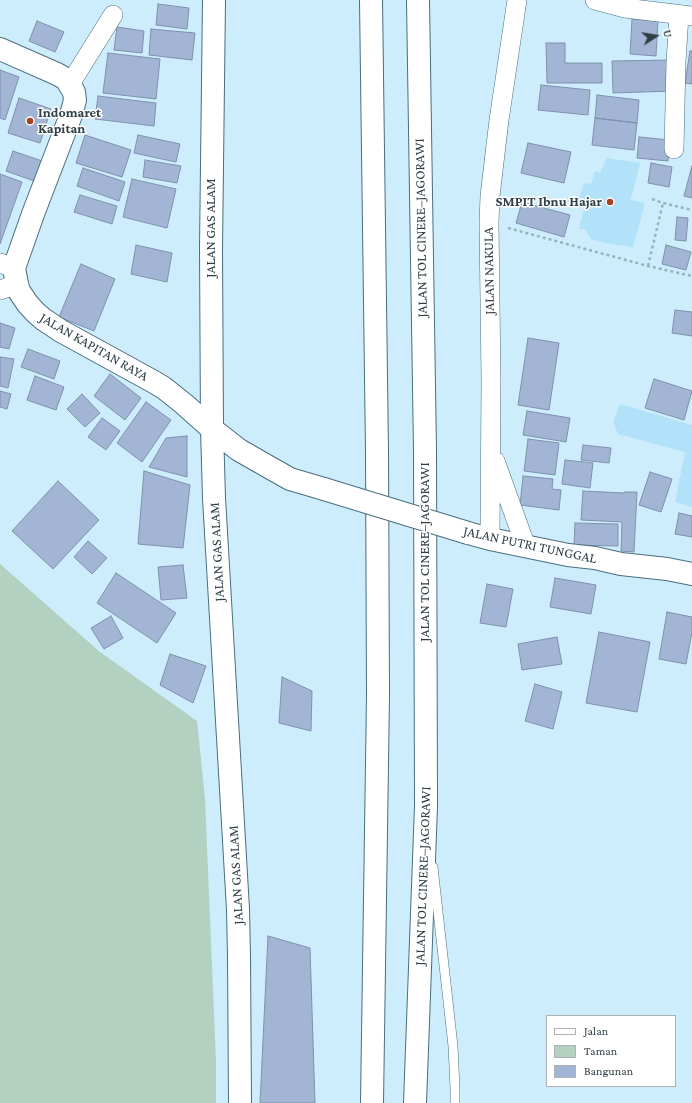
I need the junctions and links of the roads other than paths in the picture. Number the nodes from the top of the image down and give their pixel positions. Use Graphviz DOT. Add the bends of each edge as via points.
graph roads {
  1 [pos="214,0"];
  2 [pos="371,0"];
  3 [pos="418,0"];
  4 [pos="517,0"];
  5 [pos="595,0"];
  6 [pos="677,11"];
  7 [pos="113,15"];
  8 [pos="0,49"];
  9 [pos="70,84"];
  10 [pos="674,149"];
  11 [pos="8,276"];
  12 [pos="212,429"];
  13 [pos="490,449"];
  14 [pos="324,489"];
  15 [pos="490,539"];
  16 [pos="526,547"];
  17 [pos="692,574"];
  18 [pos="426,806"];
  19 [pos="240,1103"];
  20 [pos="372,1103"];
  21 [pos="415,1103"];
  22 [pos="455,1103"];
  1 -- 12 [label="main road, JALAN GAS ALAM" via="211,193"];
  2 -- 20 [label="main road" via="378,687"];
  3 -- 18 [label="main road, JALAN TOL CINERE–JAGORAWI" via="425,451"];
  4 -- 13 [label="street, JALAN NAKULA" via="490,196"];
  5 -- 6 [label="street" via="625,8"];
  6 -- 10 [label="street"];
  7 -- 9 [label="street"];
  8 -- 9 [label="main road" via="57,74"];
  9 -- 11 [label="main road, JALAN KAPITAN RAYA" via="75,100 71,114"];
  11 -- 12 [label="main road, JALAN KAPITAN RAYA" via="26,303 43,319 159,385"];
  12 -- 14 [label="main road, JALAN KAPITAN RAYA" via="239,450 290,479"];
  12 -- 19 [label="main road, JALAN GAS ALAM" via="216,556 240,956"];
  13 -- 15 [label="street, JALAN NAKULA"];
  13 -- 16 [label="street, JALAN NAKULA"];
  14 -- 15 [label="main road, JALAN PUTRI TUNGGAL, bridge"];
  15 -- 16 [label="main road, JALAN PUTRI TUNGGAL"];
  16 -- 17 [label="main road, JALAN PUTRI TUNGGAL"];
  18 -- 21 [label="main road, JALAN TOL CINERE–JAGORAWI"];
  18 -- 22 [label="lane" via="453,1046"];
}
